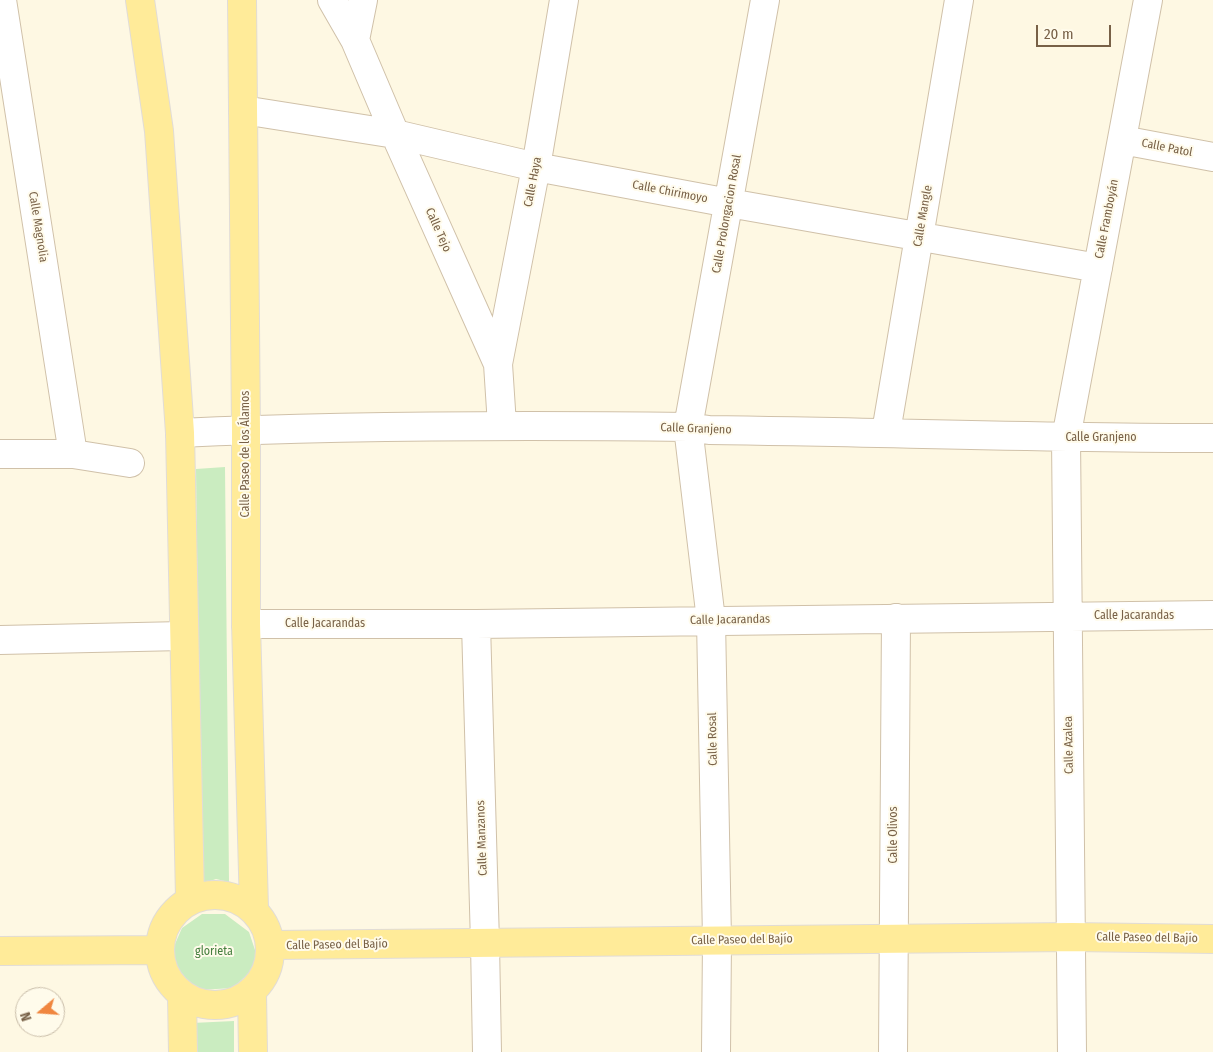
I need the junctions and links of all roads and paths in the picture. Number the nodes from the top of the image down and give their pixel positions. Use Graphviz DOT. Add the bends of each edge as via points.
graph roads {
  1 [pos="2,0"];
  2 [pos="140,0"];
  3 [pos="242,0"];
  4 [pos="332,0"];
  5 [pos="363,0"];
  6 [pos="564,0"];
  7 [pos="765,0"];
  8 [pos="959,0"];
  9 [pos="1148,0"];
  10 [pos="355,40"];
  11 [pos="243,110"];
  12 [pos="395,134"];
  13 [pos="1122,140"];
  14 [pos="1213,157"];
  15 [pos="536,167"];
  16 [pos="729,203"];
  17 [pos="920,237"];
  18 [pos="1098,268"];
  19 [pos="498,364"];
  20 [pos="502,425"];
  21 [pos="688,427"];
  22 [pos="246,430"];
  23 [pos="886,432"];
  24 [pos="180,433"];
  25 [pos="1066,438"];
  26 [pos="1213,438"];
  27 [pos="0,454"];
  28 [pos="73,454"];
  29 [pos="130,463"];
  30 [pos="1213,615"];
  31 [pos="1067,616"];
  32 [pos="896,618"];
  33 [pos="711,620"];
  34 [pos="246,624"];
  35 [pos="476,624"];
  36 [pos="184,636"];
  37 [pos="0,640"];
  38 [pos="190,898"];
  39 [pos="254,908"];
  40 [pos="1072,937"];
  41 [pos="894,938"];
  42 [pos="1213,938"];
  43 [pos="717,940"];
  44 [pos="485,943"];
  45 [pos="272,946"];
  46 [pos="159,950"];
  47 [pos="0,951"];
  48 [pos="252,993"];
  49 [pos="182,996"];
  50 [pos="183,1052"];
  51 [pos="253,1052"];
  52 [pos="487,1052"];
  53 [pos="716,1052"];
  54 [pos="893,1052"];
  55 [pos="1072,1052"];
  1 -- 28 [label="street, Calle Magnolia"];
  2 -- 24 [label="main road" via="159,131"];
  3 -- 11 [label="main road, Calle Paseo de los Álamos"];
  4 -- 10 [label="street, Calle Tejo"];
  5 -- 10 [label="street"];
  6 -- 15 [label="street, Calle Haya"];
  7 -- 16 [label="street, Calle Prolongacion Rosal"];
  8 -- 17 [label="street, Calle Mangle"];
  9 -- 13 [label="street, Calle Framboyán"];
  10 -- 12 [label="street, Calle Tejo"];
  11 -- 12 [label="street, Calle Chirimoyo"];
  11 -- 22 [label="main road, Calle Paseo de los Álamos"];
  12 -- 15 [label="street, Calle Chirimoyo"];
  12 -- 19 [label="street, Calle Tejo"];
  13 -- 14 [label="street, Calle Patol"];
  13 -- 18 [label="street, Calle Framboyán"];
  15 -- 16 [label="street, Calle Chirimoyo"];
  15 -- 19 [label="street, Calle Haya"];
  16 -- 17 [label="street, Calle Chirimoyo"];
  16 -- 21 [label="street, Calle Prolongacion Rosal"];
  17 -- 18 [label="street, Calle Chirimoyo"];
  17 -- 23 [label="street, Calle Mangle"];
  18 -- 25 [label="street, Calle Framboyán"];
  19 -- 20 [label="street, Calle Tejo"];
  20 -- 21 [label="street, Calle Granjeno"];
  20 -- 22 [label="street, Calle Granjeno"];
  21 -- 23 [label="street, Calle Granjeno"];
  21 -- 33 [label="street, Calle Rosal"];
  22 -- 24 [label="street, Calle Granjeno"];
  22 -- 34 [label="main road, Calle Paseo de los Álamos"];
  23 -- 25 [label="street, Calle Granjeno"];
  24 -- 36 [label="main road"];
  25 -- 26 [label="street, Calle Granjeno"];
  25 -- 31 [label="street, Calle Azalea"];
  27 -- 28 [label="street"];
  28 -- 29 [label="street"];
  30 -- 31 [label="street, Calle Jacarandas"];
  31 -- 32 [label="street, Calle Jacarandas"];
  31 -- 40 [label="street, Calle Azalea"];
  32 -- 33 [label="street, Calle Jacarandas"];
  32 -- 41 [label="street, Calle Olivos"];
  33 -- 35 [label="street, Calle Jacarandas"];
  33 -- 43 [label="street, Calle Rosal"];
  34 -- 35 [label="street, Calle Jacarandas"];
  34 -- 39 [label="main road, Calle Paseo de los Álamos"];
  35 -- 44 [label="street, Calle Manzanos"];
  36 -- 37 [label="street"];
  36 -- 38 [label="main road"];
  38 -- 39 [label="main road" via="224,893"];
  38 -- 46 [label="main road" via="167,920"];
  39 -- 45 [label="main road"];
  40 -- 41 [label="main road, Calle Paseo del Bajío"];
  40 -- 42 [label="main road, Calle Paseo del Bajío"];
  40 -- 55 [label="street, Calle Azalea"];
  41 -- 43 [label="main road, Calle Paseo del Bajío"];
  41 -- 54 [label="street, Calle Olivos"];
  43 -- 44 [label="main road, Calle Paseo del Bajío"];
  43 -- 53 [label="street, Calle Rosal"];
  44 -- 45 [label="main road, Calle Paseo del Bajío"];
  44 -- 52 [label="street, Calle Manzanos"];
  45 -- 48 [label="main road" via="268,971"];
  46 -- 47 [label="main road"];
  46 -- 49 [label="main road" via="165,976"];
  48 -- 49 [label="main road" via="230,1004 205,1006"];
  48 -- 51 [label="main road"];
  49 -- 50 [label="main road"];
}
